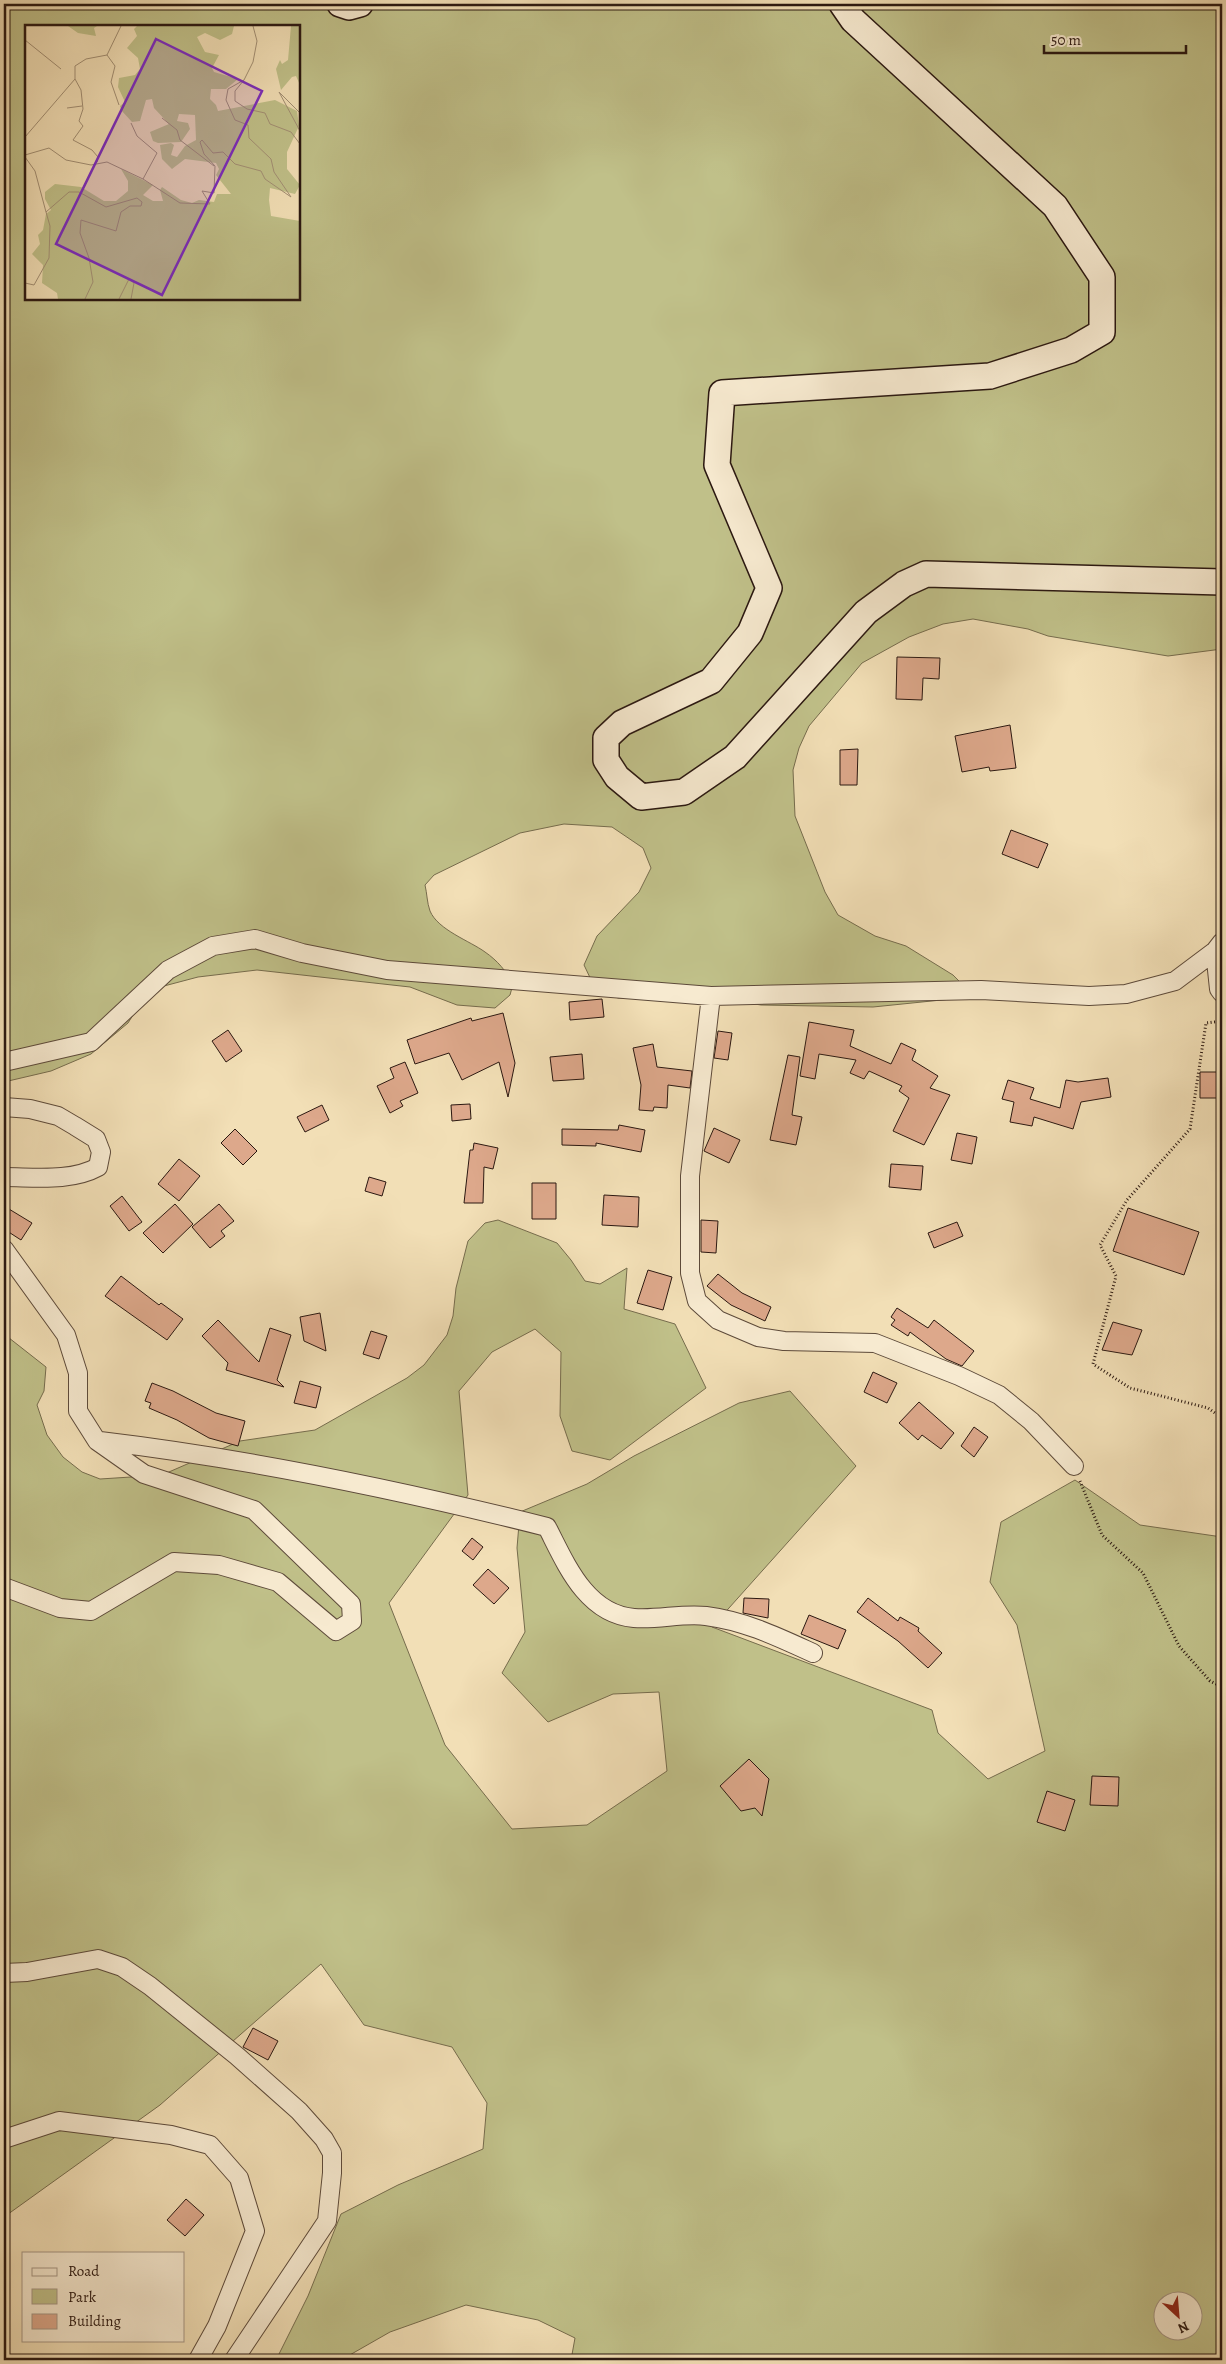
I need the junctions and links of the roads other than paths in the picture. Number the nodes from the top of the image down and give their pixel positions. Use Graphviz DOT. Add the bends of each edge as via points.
graph roads {
  1 [pos="340,4"];
  2 [pos="360,4"];
  3 [pos="842,4"];
  4 [pos="1222,582"];
  5 [pos="1219,947"];
  6 [pos="1222,993"];
  7 [pos="711,996"];
  8 [pos="4,1062"];
  9 [pos="4,1107"];
  10 [pos="4,1177"];
  11 [pos="4,1249"];
  12 [pos="97,1441"];
  13 [pos="1074,1466"];
  14 [pos="4,1587"];
  15 [pos="814,1653"];
  16 [pos="4,1973"];
  17 [pos="4,2139"];
  18 [pos="198,2360"];
  19 [pos="234,2360"];
  1 -- 2 [label="main road"];
  3 -- 4 [label="main road" via="853,20 1055,206 1102,277 1102,332 1071,350 990,376 722,393 717,465 769,588 750,633 711,681 622,723 606,738 606,760 617,777 640,796 684,792 735,757 866,612 904,584 926,574"];
  5 -- 6 [label="street" via="1219,989"];
  5 -- 7 [label="street" via="1175,981 1126,994 1090,996 981,990"];
  7 -- 8 [label="street" via="387,970 254,940 213,946 168,970 91,1042"];
  7 -- 13 [label="street" via="690,1176 690,1273 697,1301 718,1320 758,1336 784,1341 875,1344 959,1376 999,1395 1032,1421"];
  9 -- 10 [label="street" via="58,1116 96,1139 101,1152 98,1167 86,1174"];
  11 -- 12 [label="street" via="66,1335 78,1374 78,1411"];
  12 -- 14 [label="street" via="144,1474 254,1510 351,1604 352,1621 336,1631 278,1582 220,1565 174,1562 91,1611 60,1608"];
  12 -- 15 [label="street" via="177,1450 330,1478 547,1527 574,1578 593,1600 615,1614 634,1618 704,1615 738,1621"];
  16 -- 19 [label="street" via="98,1959 122,1967 237,2056 299,2111 324,2139 332,2153 327,2222"];
  17 -- 18 [label="street" via="59,2121 171,2135 210,2145 239,2178 255,2231 216,2326"];
}
